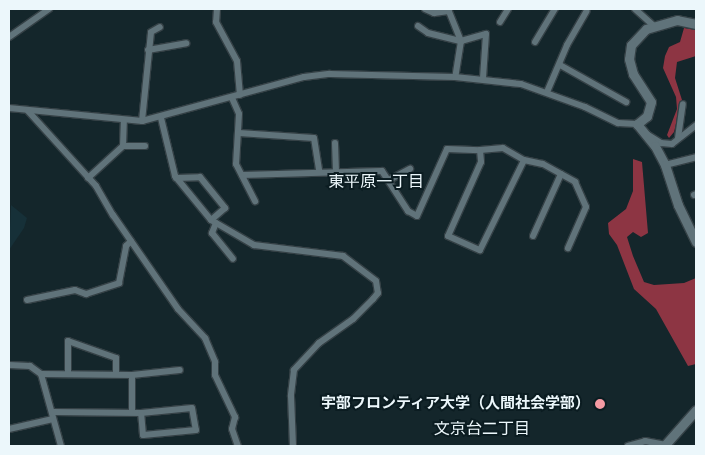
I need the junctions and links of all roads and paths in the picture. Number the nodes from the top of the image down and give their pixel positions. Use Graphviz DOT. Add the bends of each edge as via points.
graph roads {
  1 [pos="49,9"];
  2 [pos="217,9"];
  3 [pos="425,9"];
  4 [pos="508,9"];
  5 [pos="555,9"];
  6 [pos="635,9"];
  7 [pos="448,10"];
  8 [pos="588,11"];
  9 [pos="646,11"];
  10 [pos="500,22"];
  11 [pos="696,24"];
  12 [pos="653,25"];
  13 [pos="418,26"];
  14 [pos="160,27"];
  15 [pos="9,37"];
  16 [pos="461,41"];
  17 [pos="535,42"];
  18 [pos="186,43"];
  19 [pos="148,50"];
  20 [pos="560,65"];
  21 [pos="455,76"];
  22 [pos="483,78"];
  23 [pos="547,92"];
  24 [pos="240,95"];
  25 [pos="232,98"];
  26 [pos="626,102"];
  27 [pos="682,104"];
  28 [pos="9,108"];
  29 [pos="28,111"];
  30 [pos="161,118"];
  31 [pos="124,121"];
  32 [pos="142,121"];
  33 [pos="637,124"];
  34 [pos="696,125"];
  35 [pos="239,133"];
  36 [pos="643,133"];
  37 [pos="678,138"];
  38 [pos="335,143"];
  39 [pos="123,146"];
  40 [pos="145,146"];
  41 [pos="480,150"];
  42 [pos="696,157"];
  43 [pos="524,160"];
  44 [pos="665,165"];
  45 [pos="410,169"];
  46 [pos="336,170"];
  47 [pos="318,172"];
  48 [pos="561,174"];
  49 [pos="242,175"];
  50 [pos="88,178"];
  51 [pos="176,178"];
  52 [pos="389,180"];
  53 [pos="255,201"];
  54 [pos="214,222"];
  55 [pos="533,236"];
  56 [pos="131,241"];
  57 [pos="696,242"];
  58 [pos="568,248"];
  59 [pos="233,259"];
  60 [pos="27,300"];
  61 [pos="9,365"];
  62 [pos="180,370"];
  63 [pos="68,373"];
  64 [pos="116,373"];
  65 [pos="41,374"];
  66 [pos="132,375"];
  67 [pos="696,410"];
  68 [pos="132,411"];
  69 [pos="141,413"];
  70 [pos="53,415"];
  71 [pos="9,429"];
  72 [pos="61,446"];
  73 [pos="238,446"];
  74 [pos="292,446"];
  75 [pos="628,446"];
  76 [pos="665,446"];
  1 -- 15 [label="street"];
  2 -- 24 [label="street" via="216,22 237,61"];
  3 -- 7 [label="street" via="434,13"];
  4 -- 10 [label="street"];
  5 -- 17 [label="street"];
  6 -- 9 [label="street"];
  7 -- 16 [label="street"];
  8 -- 20 [label="street" via="567,45"];
  9 -- 12 [label="street"];
  11 -- 12 [label="street" via="677,20"];
  12 -- 33 [label="street" via="640,33 630,53 633,74 651,102 647,116"];
  13 -- 16 [label="street" via="428,33"];
  14 -- 19 [label="street" via="151,32"];
  16 -- 21 [label="street"];
  16 -- 22 [label="street" via="486,34"];
  18 -- 19 [label="street"];
  19 -- 32 [label="street"];
  20 -- 23 [label="street"];
  20 -- 26 [label="street"];
  21 -- 22 [label="street"];
  21 -- 24 [label="street" via="330,74 276,84"];
  22 -- 23 [label="street"];
  23 -- 33 [label="street" via="618,123"];
  24 -- 25 [label="street"];
  25 -- 30 [label="street"];
  25 -- 35 [label="street" via="240,114"];
  27 -- 37 [label="street"];
  28 -- 29 [label="street"];
  29 -- 31 [label="street"];
  29 -- 50 [label="street"];
  30 -- 32 [label="street"];
  30 -- 51 [label="street" via="170,166"];
  31 -- 32 [label="street"];
  31 -- 39 [label="street"];
  33 -- 36 [label="street"];
  34 -- 37 [label="street"];
  35 -- 47 [label="street" via="314,138"];
  35 -- 49 [label="street" via="236,164"];
  36 -- 37 [label="street" via="667,144"];
  36 -- 44 [label="street" via="655,146"];
  38 -- 46 [label="street"];
  39 -- 40 [label="street"];
  39 -- 50 [label="street"];
  41 -- 43 [label="street" via="504,148"];
  41 -- 43 [label="street" via="481,162 448,236 480,250"];
  41 -- 52 [label="street" via="447,149 417,216 408,211"];
  42 -- 44 [label="street"];
  43 -- 48 [label="street" via="543,164"];
  44 -- 57 [label="street" via="678,205"];
  45 -- 52 [label="street"];
  46 -- 47 [label="street"];
  46 -- 52 [label="street" via="373,169 382,171"];
  47 -- 49 [label="street"];
  48 -- 55 [label="street"];
  48 -- 58 [label="street" via="575,182 586,207"];
  49 -- 53 [label="street"];
  50 -- 56 [label="street"];
  51 -- 54 [label="street"];
  51 -- 54 [label="street" via="200,177 225,208"];
  54 -- 59 [label="street" via="212,233"];
  54 -- 74 [label="street" via="254,245 343,256 376,281 378,287 373,299 353,319 319,343 294,370"];
  56 -- 60 [label="street" via="126,246 119,283 86,294 75,290"];
  56 -- 73 [label="street" via="178,309 205,338 215,362 215,375 235,417 232,429"];
  61 -- 65 [label="street" via="30,366"];
  62 -- 66 [label="street"];
  63 -- 64 [label="street"];
  63 -- 64 [label="street" via="68,341 116,358"];
  63 -- 65 [label="street"];
  64 -- 66 [label="street"];
  65 -- 70 [label="street"];
  66 -- 68 [label="street"];
  67 -- 76 [label="street"];
  68 -- 69 [label="street"];
  68 -- 70 [label="street"];
  69 -- 69 [label="street" via="192,408 196,430 142,435"];
  70 -- 71 [label="street"];
  70 -- 72 [label="street"];
  75 -- 76 [label="street" via="645,441"];
}
